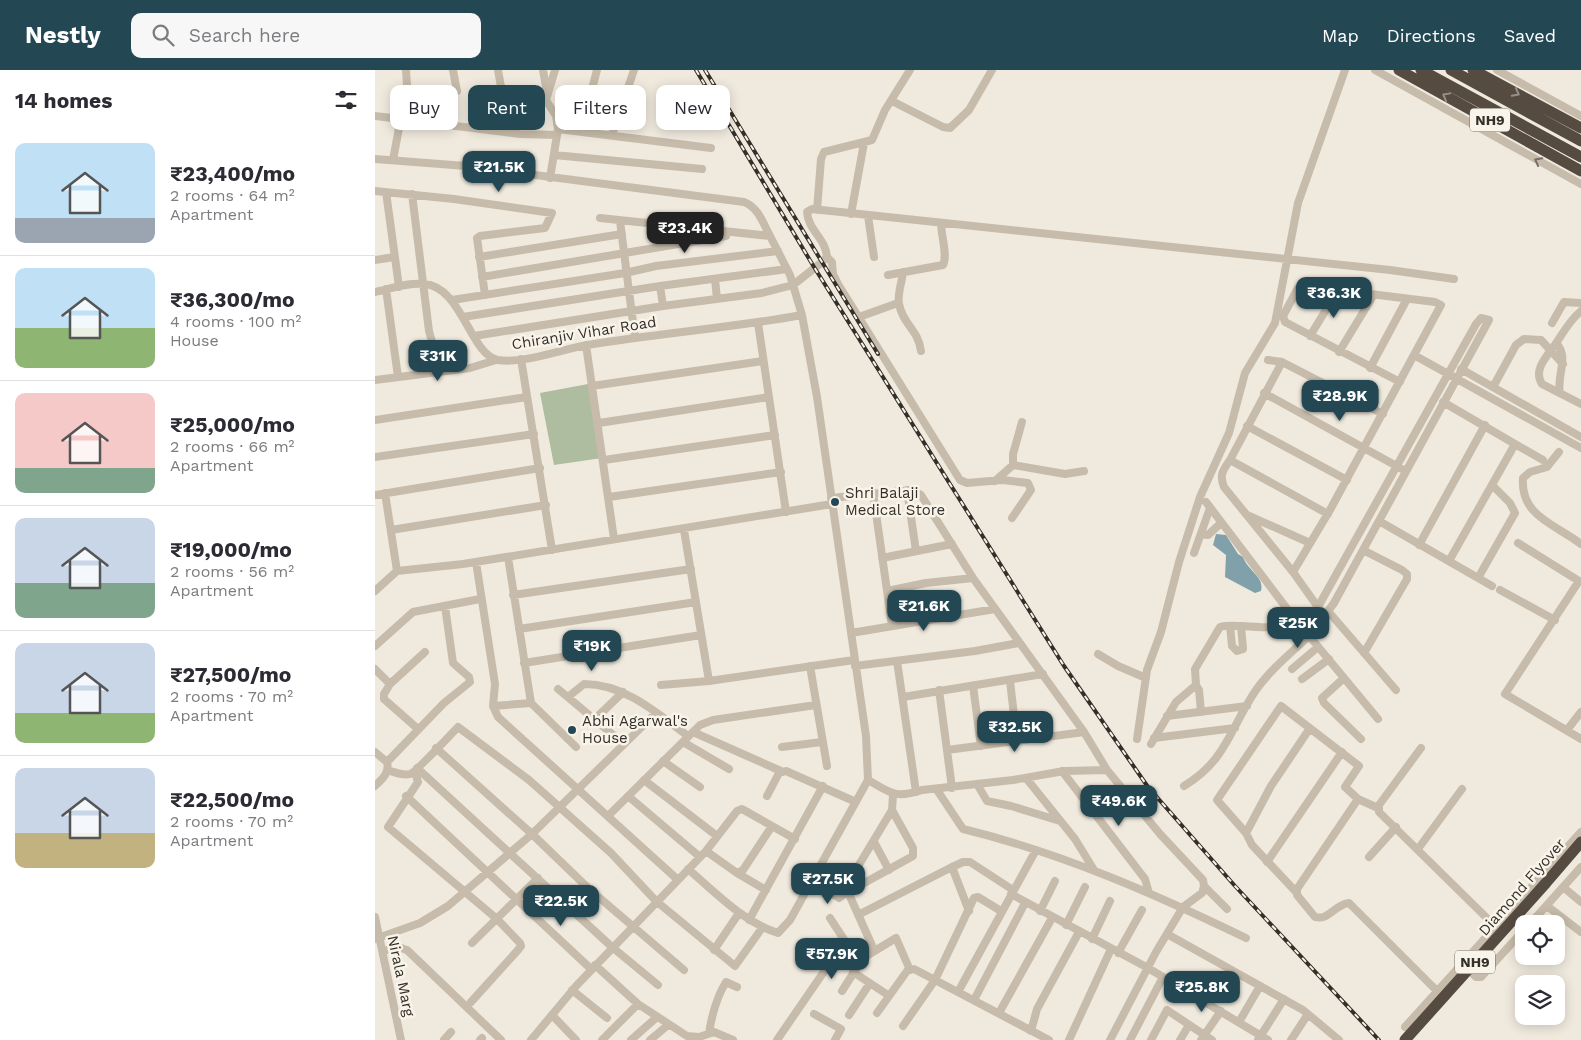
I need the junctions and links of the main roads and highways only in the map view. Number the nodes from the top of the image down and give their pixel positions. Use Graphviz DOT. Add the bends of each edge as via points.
graph roads {
  1 [pos="1399,70"];
  2 [pos="1421,70"];
  3 [pos="1451,70"];
  4 [pos="1473,70"];
  5 [pos="1581,128"];
  6 [pos="1581,141"];
  7 [pos="1581,157"];
  8 [pos="1581,171"];
  9 [pos="1580,847"];
  10 [pos="1405,1040"];
  11 [pos="1415,1040"];
  8 -- 1 [label="highway, NH9, one-way"];
  2 -- 7 [label="highway"];
  3 -- 6 [label="highway"];
  4 -- 5 [label="highway, NH9, one-way"];
  9 -- 10 [label="highway, Diamond Flyover / NH9, bridge"];
  9 -- 11 [label="highway, Diamond Flyover / NH9"];
}
